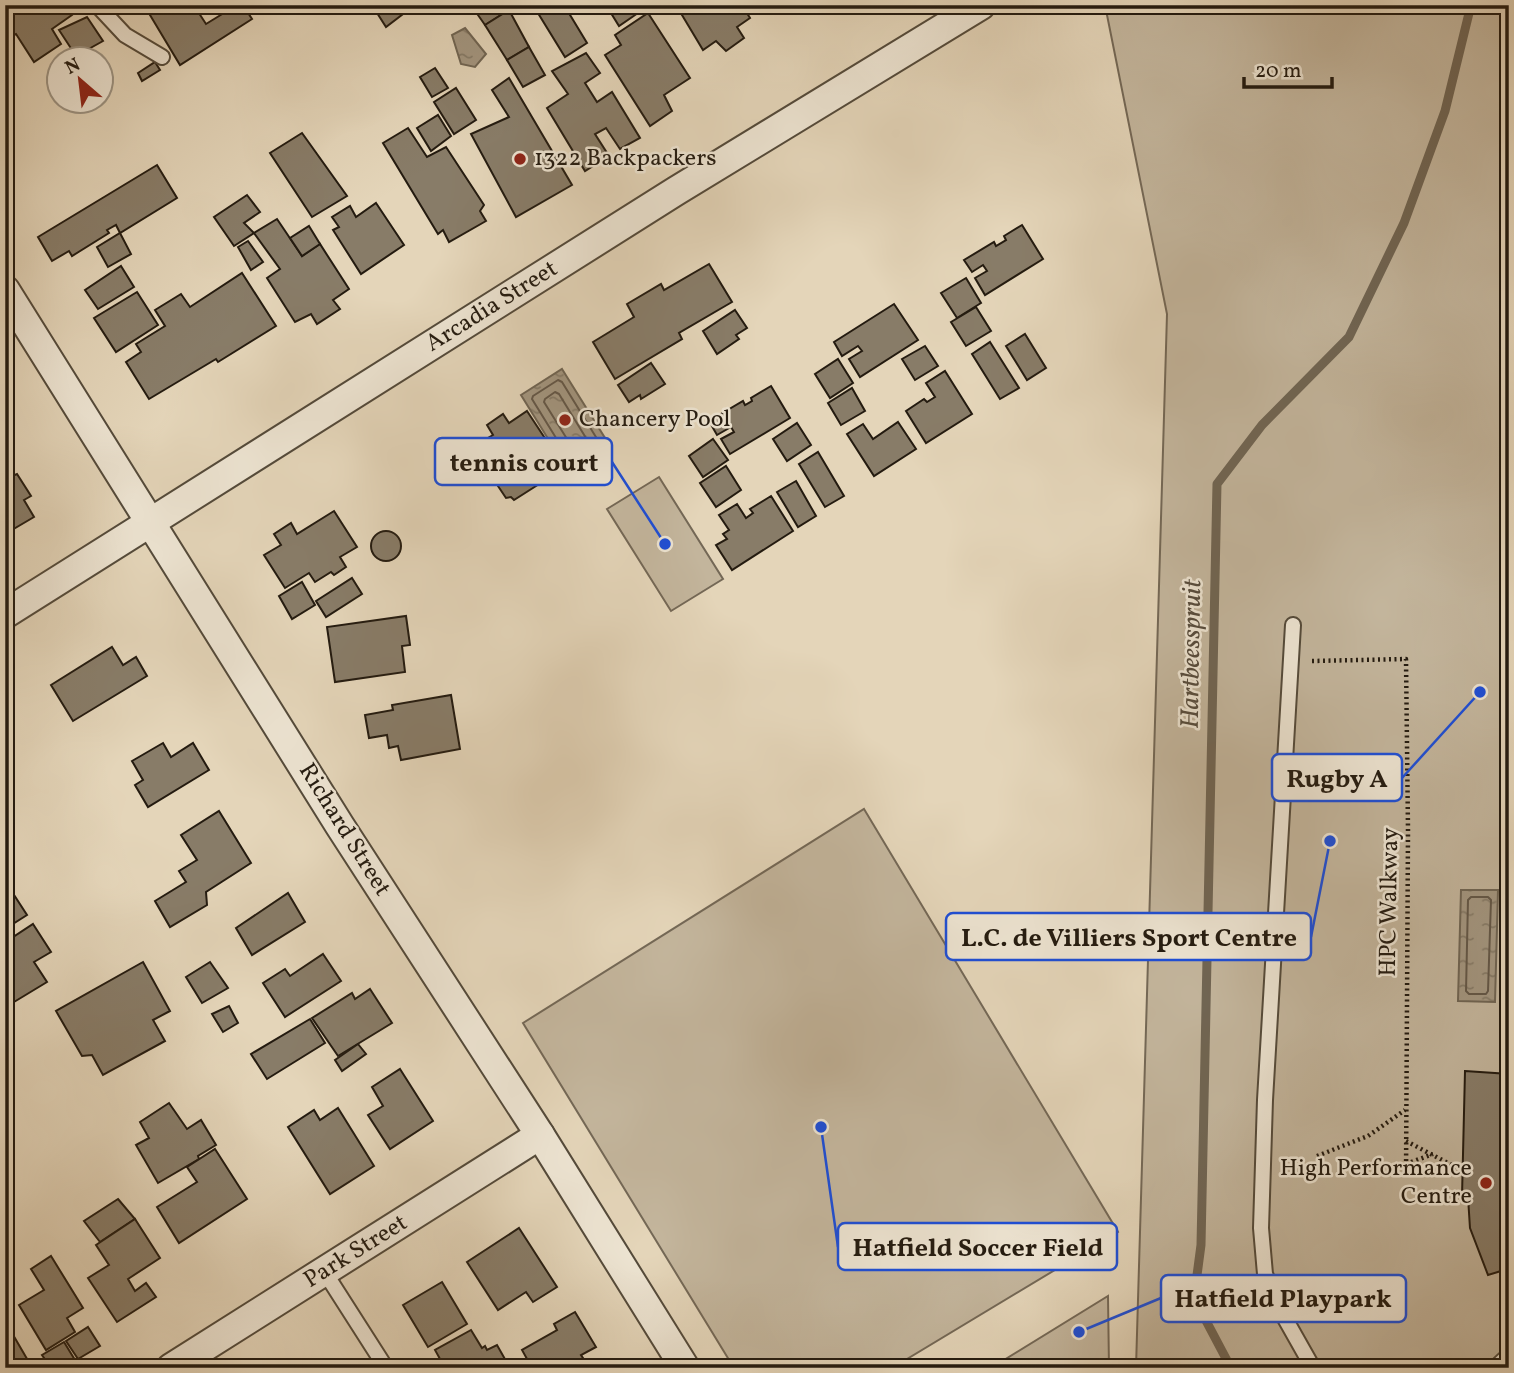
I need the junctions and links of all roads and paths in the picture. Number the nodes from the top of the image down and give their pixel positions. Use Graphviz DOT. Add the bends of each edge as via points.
graph roads {
  1 [pos="97,5"];
  2 [pos="981,5"];
  3 [pos="162,57"];
  4 [pos="5,290"];
  5 [pos="151,521"];
  6 [pos="5,614"];
  7 [pos="1293,625"];
  8 [pos="1291,662"];
  9 [pos="1406,1110"];
  10 [pos="540,1135"];
  11 [pos="1406,1141"];
  12 [pos="1433,1154"];
  13 [pos="1317,1156"];
  14 [pos="1406,1164"];
  15 [pos="1463,1171"];
  16 [pos="1406,1176"];
  17 [pos="324,1271"];
  18 [pos="1509,1355"];
  19 [pos="171,1368"];
  20 [pos="386,1368"];
  21 [pos="685,1368"];
  22 [pos="1313,1368"];
  23 [pos="1495,1368"];
  1 -- 3 [label="lane" via="125,35"];
  2 -- 5 [label="street, Arcadia Street"];
  4 -- 5 [label="street, Richard Street"];
  5 -- 6 [label="street, Arcadia Street"];
  5 -- 10 [label="street, Richard Street" via="340,826"];
  7 -- 8 [label="lane"];
  8 -- 9 [label="path, HPC Walkway" via="1406,659"];
  8 -- 22 [label="lane" via="1261,1228 1265,1274"];
  9 -- 11 [label="path, HPC Walkway"];
  9 -- 13 [label="path" via="1368,1136"];
  10 -- 17 [label="street, Park Street"];
  10 -- 21 [label="street, Richard Street"];
  11 -- 12 [label="path"];
  11 -- 14 [label="path, HPC Walkway"];
  12 -- 14 [label="path"];
  12 -- 15 [label="path"];
  14 -- 16 [label="path, HPC Walkway"];
  17 -- 19 [label="street, Park Street"];
  17 -- 20 [label="lane"];
  18 -- 23 [label="lane"];
}
